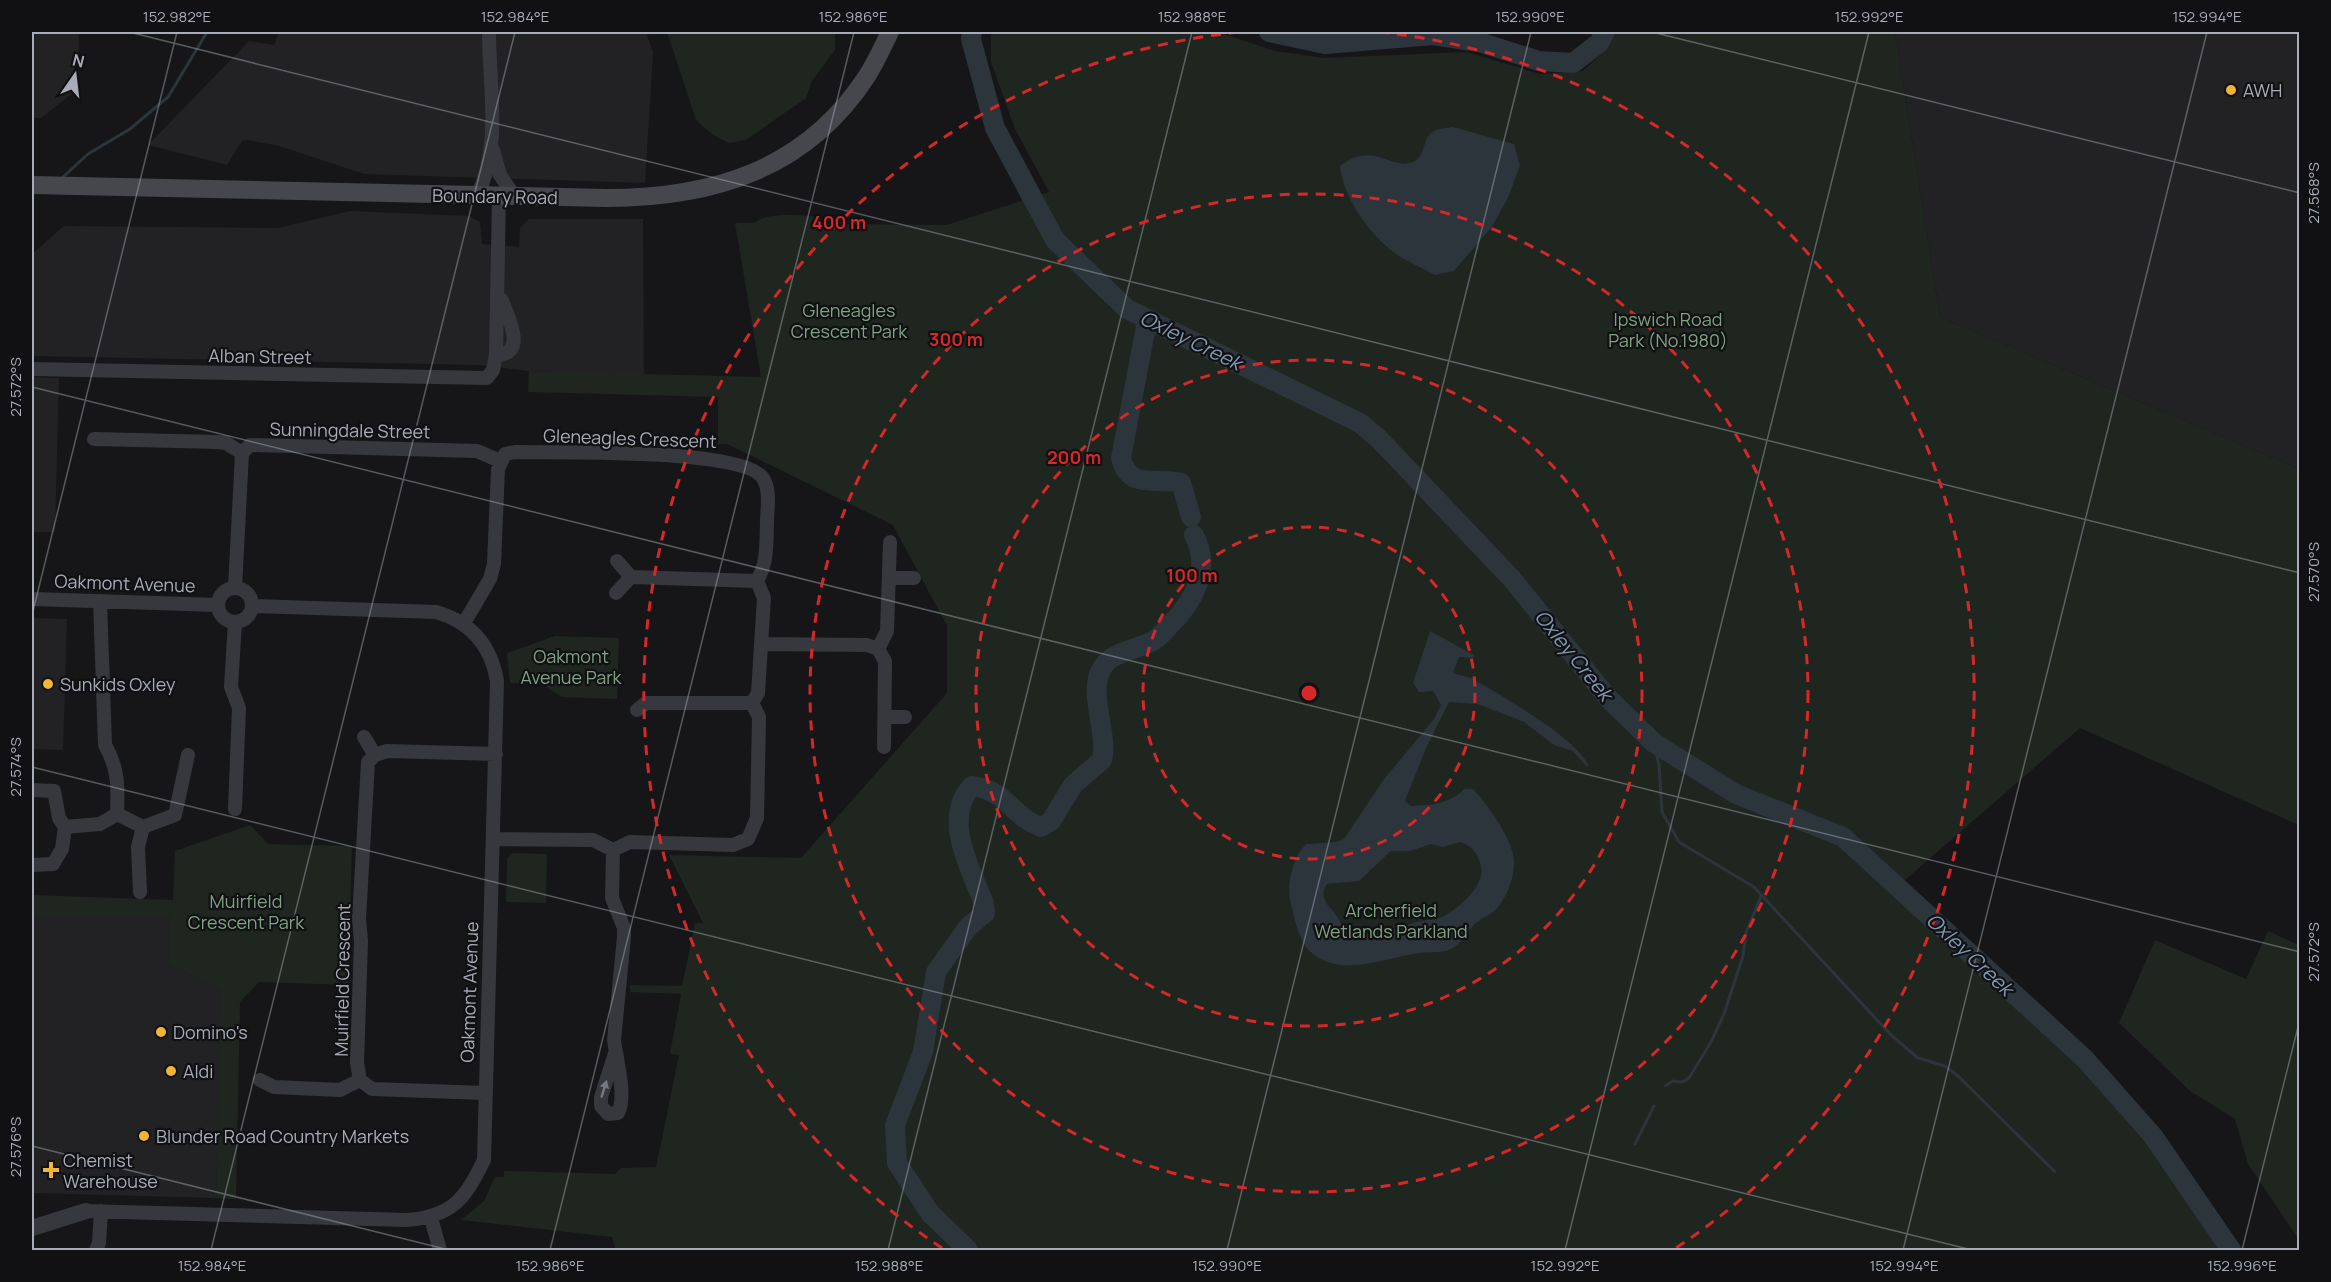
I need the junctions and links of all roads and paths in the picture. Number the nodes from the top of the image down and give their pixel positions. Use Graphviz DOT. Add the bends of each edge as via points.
graph roads {
  1 [pos="489,32"];
  2 [pos="890,32"];
  3 [pos="493,150"];
  4 [pos="32,185"];
  5 [pos="477,196"];
  6 [pos="507,196"];
  7 [pos="32,369"];
  8 [pos="94,439"];
  9 [pos="242,453"];
  10 [pos="500,461"];
  11 [pos="890,542"];
  12 [pos="617,561"];
  13 [pos="631,577"];
  14 [pos="889,578"];
  15 [pos="914,578"];
  16 [pos="757,581"];
  17 [pos="235,588"];
  18 [pos="616,593"];
  19 [pos="32,599"];
  20 [pos="100,602"];
  21 [pos="218,605"];
  22 [pos="253,606"];
  23 [pos="235,622"];
  24 [pos="464,623"];
  25 [pos="762,644"];
  26 [pos="878,649"];
  27 [pos="752,703"];
  28 [pos="637,710"];
  29 [pos="885,717"];
  30 [pos="906,717"];
  31 [pos="364,737"];
  32 [pos="884,747"];
  33 [pos="495,754"];
  34 [pos="188,755"];
  35 [pos="375,755"];
  36 [pos="32,790"];
  37 [pos="236,809"];
  38 [pos="117,814"];
  39 [pos="65,827"];
  40 [pos="143,827"];
  41 [pos="493,839"];
  42 [pos="614,850"];
  43 [pos="32,865"];
  44 [pos="140,892"];
  45 [pos="615,1053"];
  46 [pos="260,1080"];
  47 [pos="360,1080"];
  48 [pos="485,1093"];
  49 [pos="93,1211"];
  50 [pos="32,1216"];
  51 [pos="431,1218"];
  52 [pos="32,1228"];
  53 [pos="96,1251"];
  54 [pos="440,1251"];
  1 -- 3 [label="street"];
  2 -- 6 [label="main road, Boundary Road" via="867,76 843,107 796,151 740,179 684,194 653,197"];
  3 -- 5 [label="street"];
  3 -- 6 [label="street"];
  4 -- 5 [label="main road, Boundary Road"];
  5 -- 6 [label="main road, Boundary Road"];
  6 -- 7 [label="street, Alban Street" via="496,355 487,378"];
  8 -- 9 [label="street" via="218,442"];
  9 -- 10 [label="street, Sunningdale Street" via="250,445 376,447 477,451"];
  9 -- 17 [label="street"];
  10 -- 16 [label="street, Gleneagles Crescent" via="505,454 515,452 706,458 746,466 763,478 768,496 765,565"];
  10 -- 24 [label="street" via="494,564 490,579"];
  11 -- 14 [label="street"];
  12 -- 13 [label="street"];
  13 -- 16 [label="street"];
  13 -- 18 [label="street"];
  14 -- 15 [label="street"];
  14 -- 26 [label="street" via="887,631"];
  16 -- 25 [label="street" via="765,598"];
  17 -- 21 [label="street" via="225,591"];
  17 -- 22 [label="street" via="246,591"];
  19 -- 20 [label="street, Oakmont Avenue"];
  20 -- 21 [label="street, Oakmont Avenue"];
  20 -- 38 [label="street" via="105,745 116,763"];
  21 -- 23 [label="street" via="225,619"];
  22 -- 23 [label="street" via="249,616"];
  22 -- 24 [label="street, Oakmont Avenue" via="424,610"];
  23 -- 37 [label="street" via="231,687 239,708"];
  24 -- 33 [label="street, Oakmont Avenue" via="485,647 495,669"];
  25 -- 26 [label="street" via="867,645"];
  25 -- 27 [label="street" via="758,693"];
  26 -- 29 [label="street" via="885,661"];
  27 -- 28 [label="street" via="646,703"];
  27 -- 42 [label="street" via="759,717 758,818 748,839 733,845 630,842"];
  29 -- 30 [label="street"];
  29 -- 32 [label="street"];
  31 -- 35 [label="street"];
  33 -- 35 [label="street" via="387,751"];
  33 -- 41 [label="street, Oakmont Avenue"];
  34 -- 40 [label="street" via="175,815"];
  35 -- 47 [label="street, Muirfield Crescent" via="368,762 366,776 359,919"];
  36 -- 39 [label="street" via="54,791 59,818"];
  38 -- 39 [label="street" via="100,824"];
  38 -- 40 [label="street"];
  39 -- 43 [label="street" via="62,849 53,864"];
  40 -- 44 [label="street" via="138,847"];
  41 -- 42 [label="street" via="593,840"];
  41 -- 48 [label="street, Oakmont Avenue"];
  42 -- 45 [label="street" via="612,898 624,928"];
  46 -- 47 [label="street" via="274,1087 340,1090"];
  47 -- 48 [label="street, Muirfield Crescent" via="372,1089"];
  48 -- 51 [label="street, Oakmont Avenue" via="484,1160 469,1191"];
  49 -- 50 [label="street"];
  49 -- 51 [label="street"];
  49 -- 52 [label="street"];
  49 -- 53 [label="street" via="99,1244"];
  51 -- 54 [label="street"];
}
